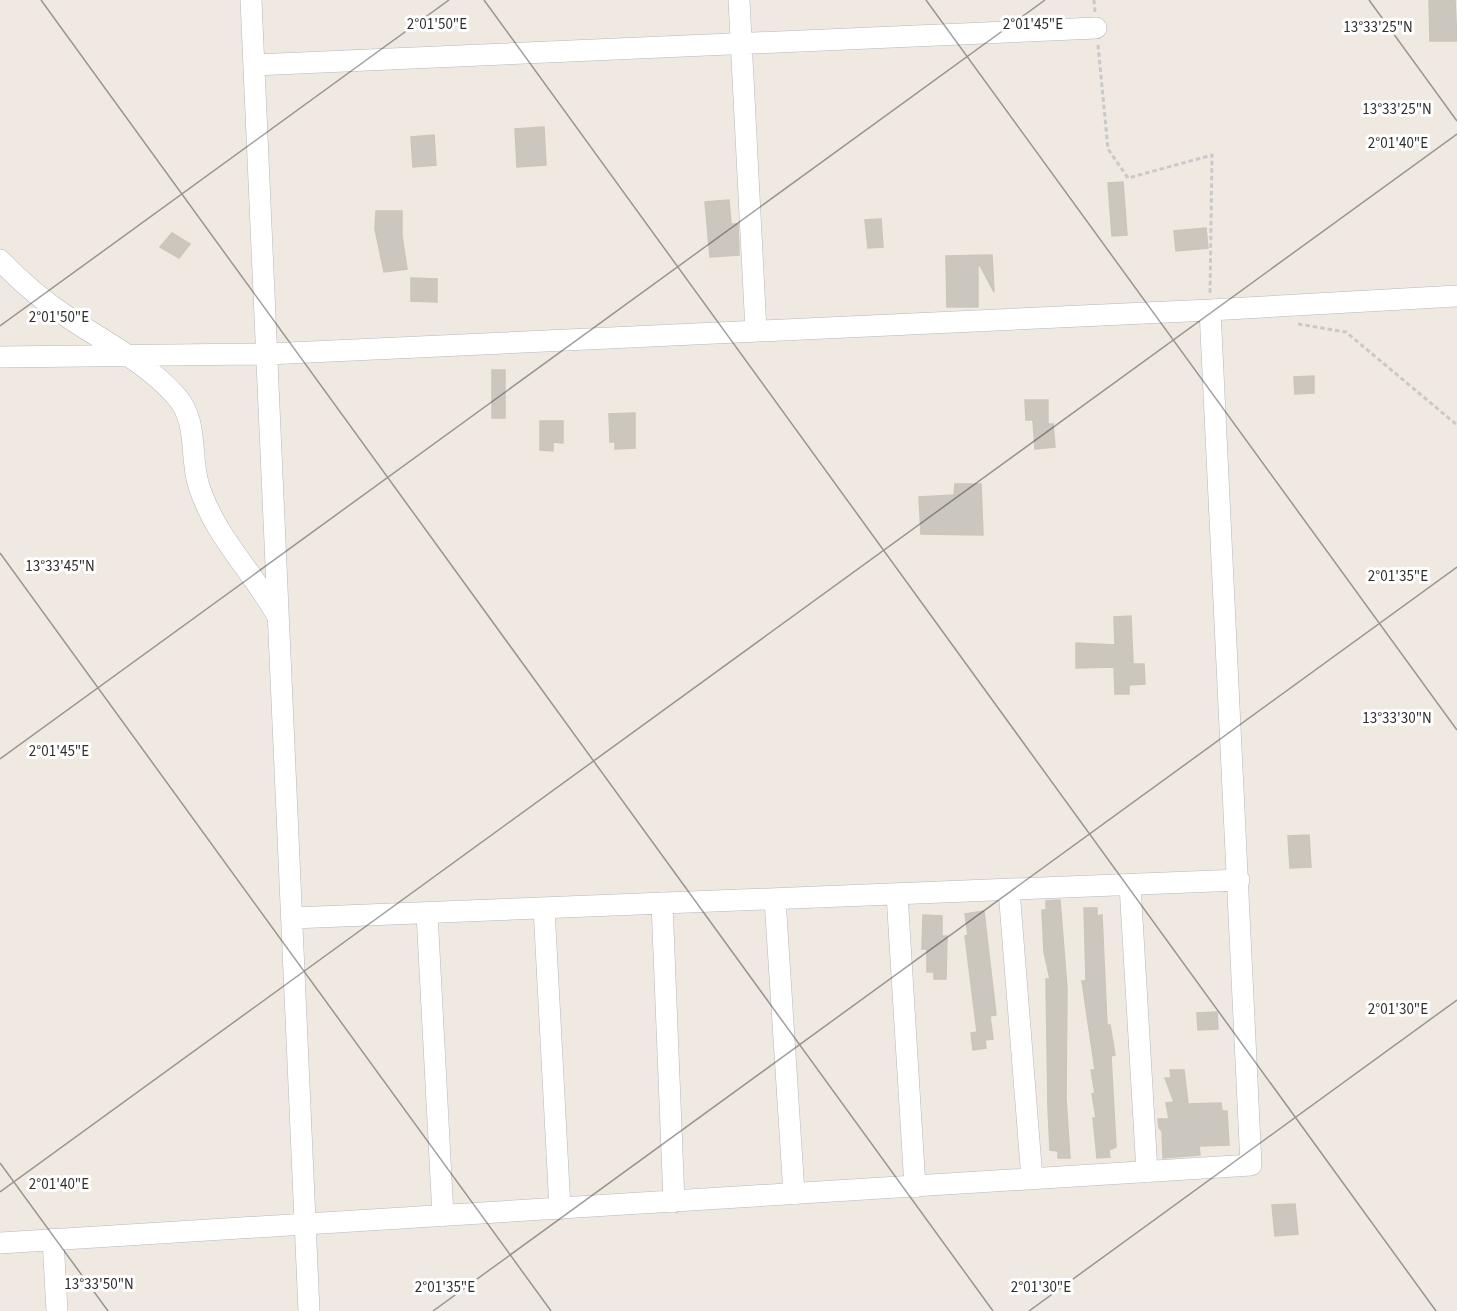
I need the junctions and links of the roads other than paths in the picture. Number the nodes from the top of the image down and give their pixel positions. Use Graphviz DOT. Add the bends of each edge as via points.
graph roads {
  1 [pos="251,0"];
  2 [pos="739,0"];
  3 [pos="1096,28"];
  4 [pos="741,44"];
  5 [pos="254,64"];
  6 [pos="0,260"];
  7 [pos="1457,296"];
  8 [pos="1210,310"];
  9 [pos="756,331"];
  10 [pos="267,354"];
  11 [pos="127,356"];
  12 [pos="0,357"];
  13 [pos="279,618"];
  14 [pos="1239,880"];
  15 [pos="1130,885"];
  16 [pos="1010,890"];
  17 [pos="897,894"];
  18 [pos="775,899"];
  19 [pos="662,903"];
  20 [pos="544,908"];
  21 [pos="427,913"];
  22 [pos="292,918"];
  23 [pos="1147,1172"];
  24 [pos="1032,1179"];
  25 [pos="915,1186"];
  26 [pos="794,1194"];
  27 [pos="674,1202"];
  28 [pos="560,1209"];
  29 [pos="443,1216"];
  30 [pos="305,1225"];
  31 [pos="53,1239"];
  32 [pos="0,1244"];
  33 [pos="57,1311"];
  34 [pos="309,1311"];
  1 -- 5 [label="street"];
  2 -- 4 [label="street"];
  3 -- 4 [label="street"];
  4 -- 5 [label="street"];
  4 -- 9 [label="street"];
  5 -- 10 [label="street"];
  6 -- 11 [label="street" via="45,301"];
  7 -- 8 [label="street"];
  8 -- 9 [label="street"];
  8 -- 14 [label="street"];
  9 -- 10 [label="street"];
  10 -- 11 [label="street"];
  10 -- 13 [label="street"];
  11 -- 12 [label="street"];
  11 -- 13 [label="street" via="175,394 184,406 198,481 212,518"];
  13 -- 22 [label="street"];
  14 -- 15 [label="street"];
  14 -- 23 [label="street" via="1251,1166"];
  15 -- 16 [label="street"];
  15 -- 23 [label="street"];
  16 -- 17 [label="street"];
  16 -- 24 [label="street"];
  17 -- 18 [label="street"];
  17 -- 25 [label="street"];
  18 -- 19 [label="street"];
  18 -- 26 [label="street"];
  19 -- 20 [label="street"];
  19 -- 27 [label="street"];
  20 -- 21 [label="street"];
  20 -- 28 [label="street"];
  21 -- 22 [label="street"];
  21 -- 29 [label="street"];
  22 -- 30 [label="street"];
  23 -- 24 [label="street"];
  24 -- 25 [label="street"];
  25 -- 26 [label="street"];
  26 -- 27 [label="street"];
  27 -- 28 [label="street"];
  28 -- 29 [label="street"];
  29 -- 30 [label="street"];
  30 -- 31 [label="street"];
  30 -- 34 [label="street"];
  31 -- 32 [label="street"];
  31 -- 33 [label="street"];
}
